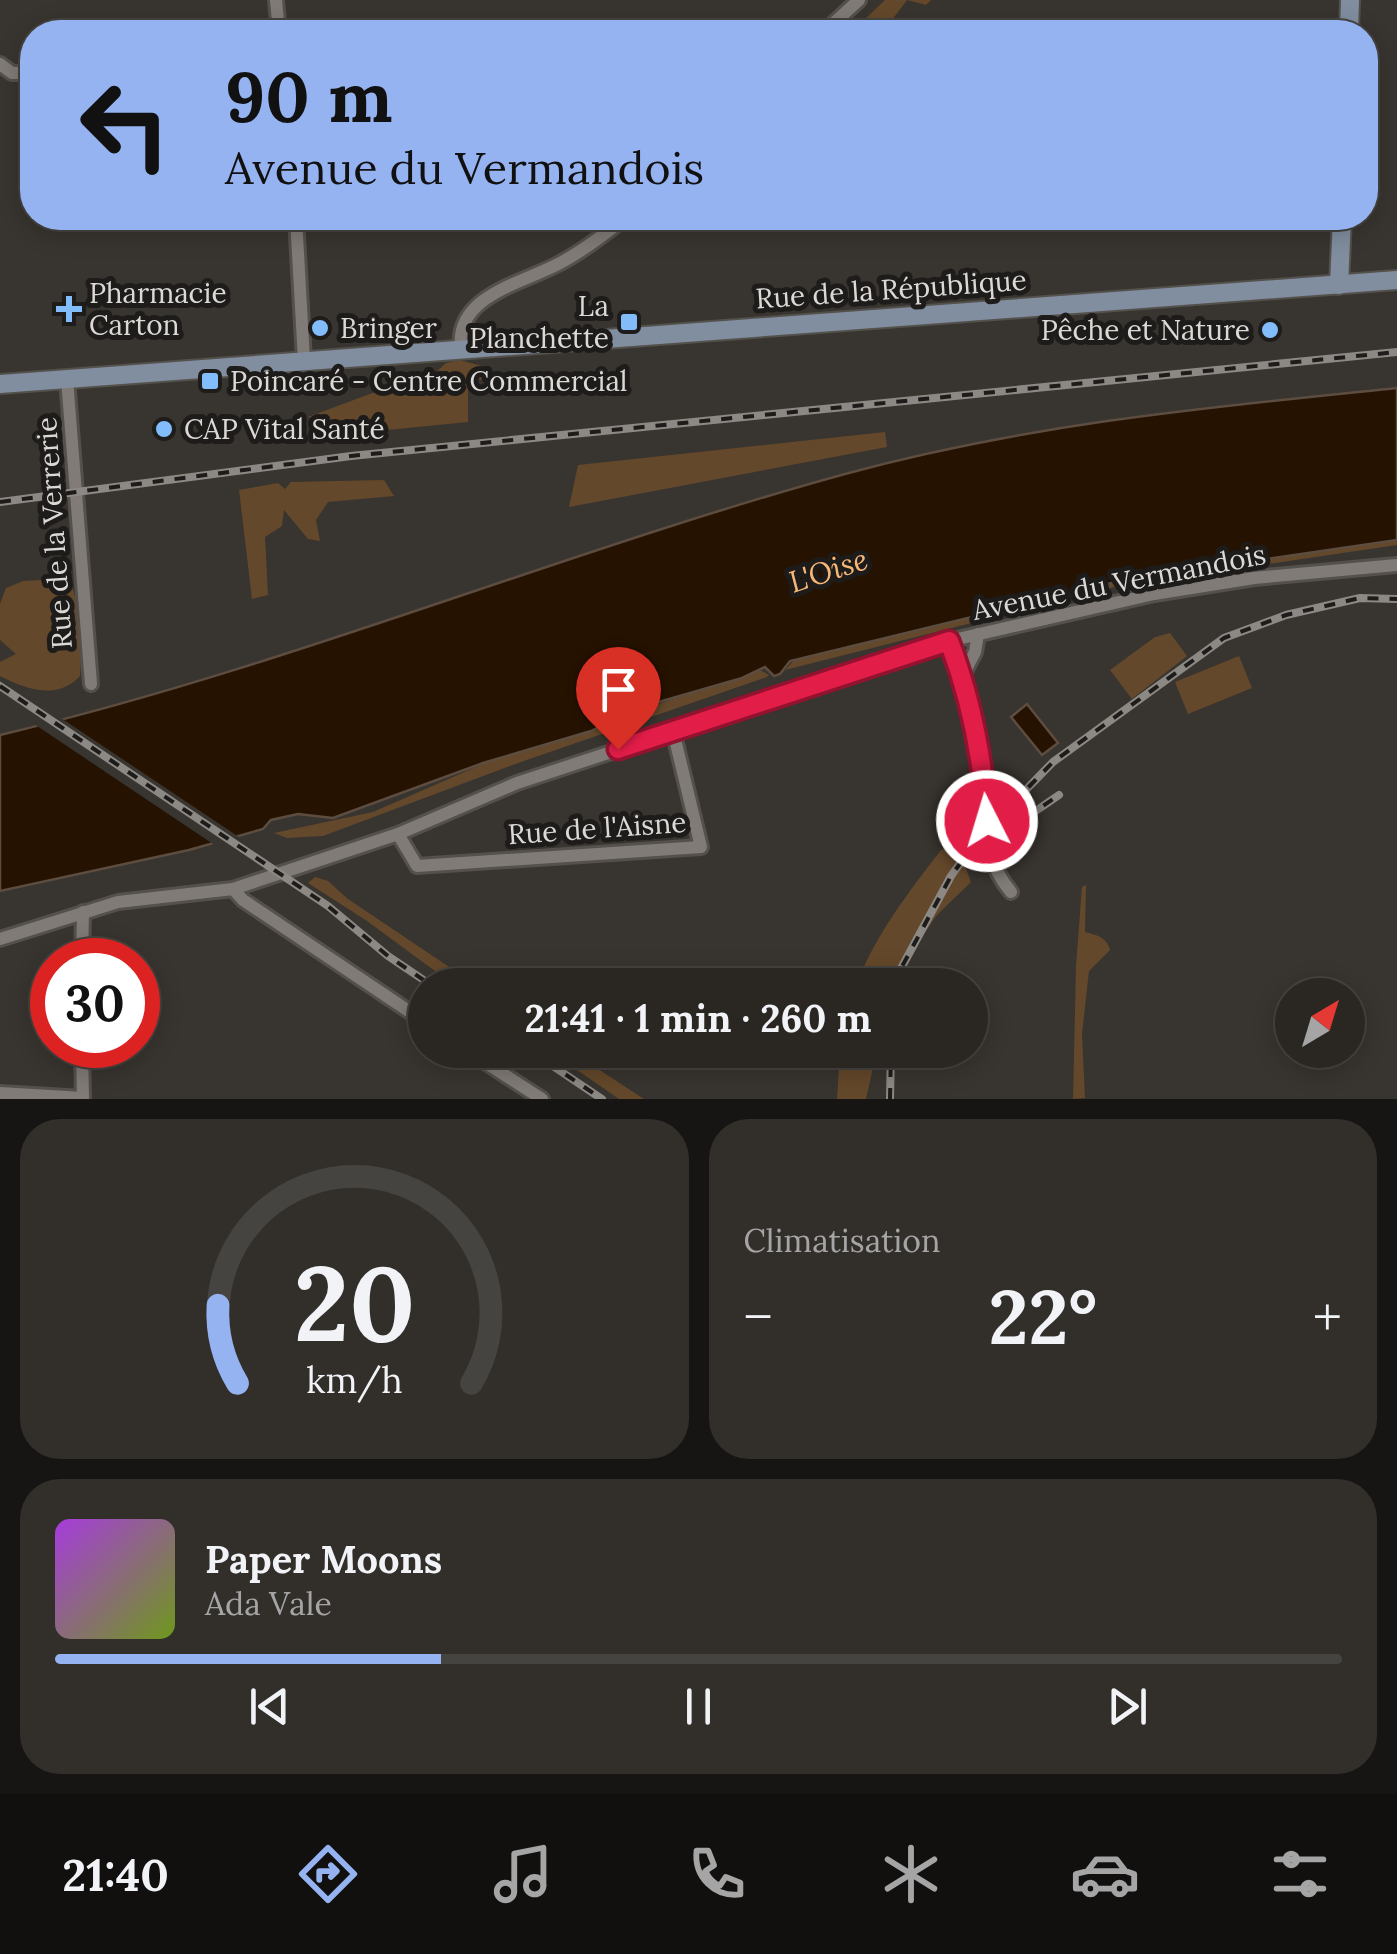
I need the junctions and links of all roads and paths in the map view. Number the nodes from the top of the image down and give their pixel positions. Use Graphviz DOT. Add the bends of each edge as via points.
graph roads {
  1 [pos="859,0"];
  2 [pos="837,20"];
  3 [pos="297,230"];
  4 [pos="608,230"];
  5 [pos="1341,230"];
  6 [pos="1397,280"];
  7 [pos="1339,285"];
  8 [pos="461,348"];
  9 [pos="304,360"];
  10 [pos="67,378"];
  11 [pos="0,384"];
  12 [pos="1397,565"];
  13 [pos="978,634"];
  14 [pos="949,641"];
  15 [pos="962,676"];
  16 [pos="91,684"];
  17 [pos="673,731"];
  18 [pos="398,834"];
  19 [pos="233,889"];
  20 [pos="1012,892"];
  21 [pos="83,912"];
  22 [pos="82,938"];
  23 [pos="0,939"];
  24 [pos="408,1011"];
  25 [pos="82,1068"];
  26 [pos="494,1068"];
  27 [pos="0,1093"];
  28 [pos="83,1098"];
  29 [pos="542,1099"];
  1 -- 2 [label="street"];
  3 -- 9 [label="street"];
  4 -- 8 [label="street" via="563,262 493,293 460,330"];
  5 -- 7 [label="main road"];
  6 -- 7 [label="main road, Rue de la République"];
  7 -- 8 [label="main road, Rue de la République"];
  8 -- 9 [label="main road, Rue de la République"];
  9 -- 10 [label="main road, Rue de la République"];
  10 -- 11 [label="main road, Rue de la République"];
  10 -- 16 [label="street, Rue de la Verrerie"];
  12 -- 13 [label="street, Avenue du Vermandois" via="1254,578"];
  13 -- 14 [label="street, Avenue du Vermandois"];
  13 -- 15 [label="street"];
  14 -- 15 [label="street"];
  14 -- 17 [label="street, Avenue du Vermandois"];
  15 -- 20 [label="street" via="984,777 986,845"];
  17 -- 18 [label="street, Avenue du Vermandois" via="518,783"];
  17 -- 18 [label="street, Rue de l'Aisne" via="701,847 416,866"];
  18 -- 19 [label="street, Avenue du Vermandois"];
  19 -- 21 [label="street, Avenue du Vermandois"];
  19 -- 24 [label="street"];
  21 -- 22 [label="street"];
  21 -- 23 [label="street, Avenue du Vermandois"];
  25 -- 28 [label="street"];
  26 -- 29 [label="street"];
  27 -- 28 [label="street"];
}
